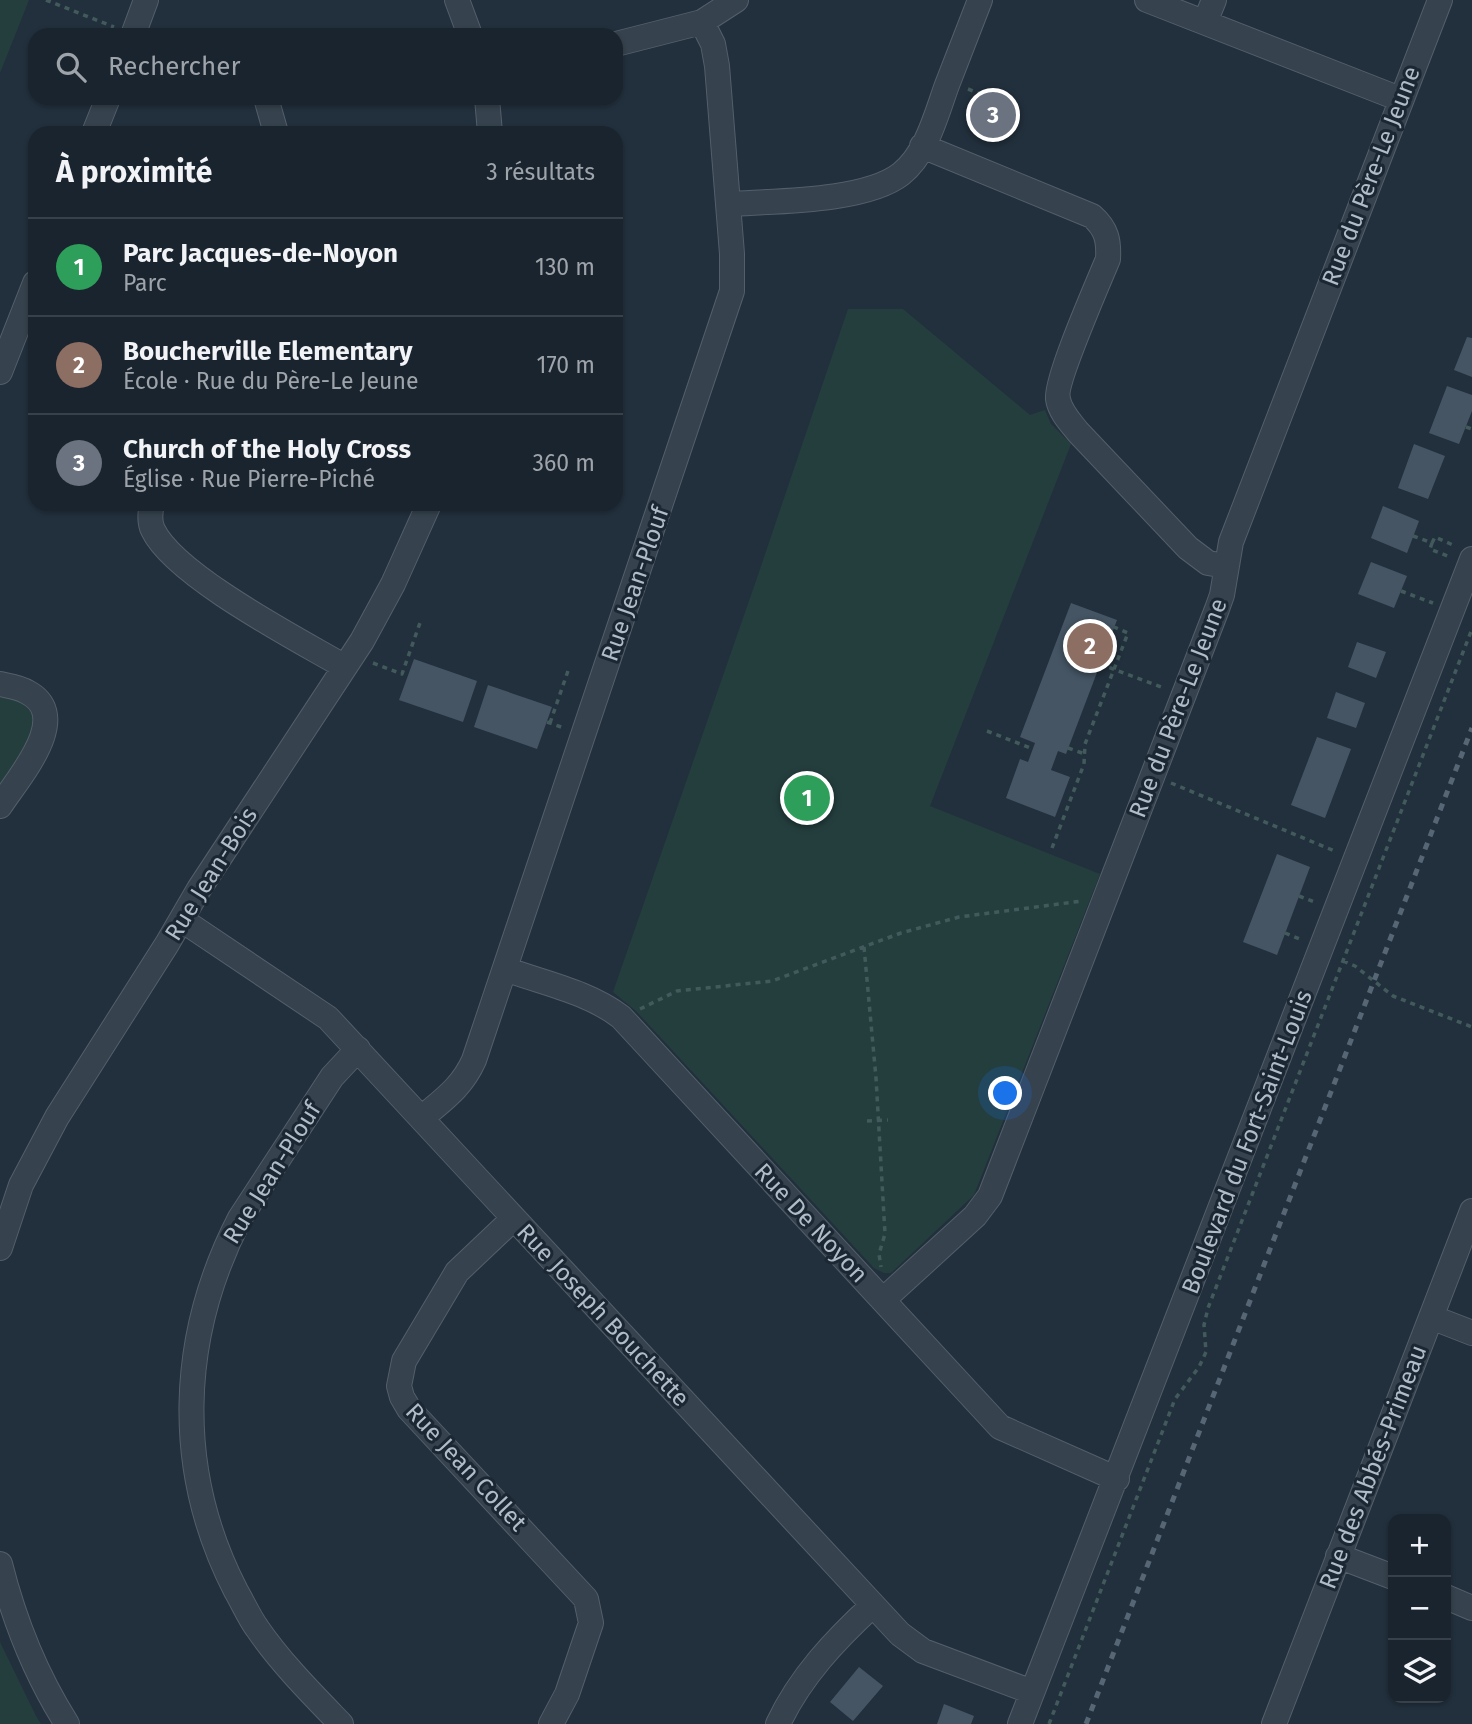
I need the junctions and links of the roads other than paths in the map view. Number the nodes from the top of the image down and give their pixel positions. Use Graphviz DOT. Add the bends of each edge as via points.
graph roads {
  1 [pos="146,0"];
  2 [pos="457,0"];
  3 [pos="736,0"];
  4 [pos="980,0"];
  5 [pos="1147,0"];
  6 [pos="1440,0"];
  7 [pos="1209,11"];
  8 [pos="702,22"];
  9 [pos="133,28"];
  10 [pos="467,28"];
  11 [pos="623,42"];
  12 [pos="1400,99"];
  13 [pos="105,105"];
  14 [pos="268,105"];
  15 [pos="487,105"];
  16 [pos="97,126"];
  17 [pos="274,126"];
  18 [pos="489,126"];
  19 [pos="922,146"];
  20 [pos="729,204"];
  21 [pos="28,301"];
  22 [pos="0,372"];
  23 [pos="151,511"];
  24 [pos="426,511"];
  25 [pos="1459,554"];
  26 [pos="1226,566"];
  27 [pos="355,664"];
  28 [pos="0,684"];
  29 [pos="0,806"];
  30 [pos="182,920"];
  31 [pos="505,969"];
  32 [pos="358,1049"];
  33 [pos="423,1117"];
  34 [pos="1472,1211"];
  35 [pos="513,1219"];
  36 [pos="0,1248"];
  37 [pos="882,1288"];
  38 [pos="1431,1317"];
  39 [pos="1472,1333"];
  40 [pos="1117,1479"];
  41 [pos="1338,1556"];
  42 [pos="0,1564"];
  43 [pos="1388,1575"];
  44 [pos="1451,1599"];
  45 [pos="873,1605"];
  46 [pos="1472,1608"];
  47 [pos="1032,1692"];
  48 [pos="67,1724"];
  49 [pos="341,1724"];
  50 [pos="551,1724"];
  51 [pos="778,1724"];
  52 [pos="1020,1724"];
  53 [pos="1274,1724"];
  1 -- 9 [label="street"];
  2 -- 10 [label="street"];
  3 -- 8 [label="street"];
  4 -- 19 [label="street"];
  5 -- 7 [label="street"];
  6 -- 12 [label="street, Rue du Père-Le Jeune"];
  7 -- 12 [label="street"];
  8 -- 11 [label="street"];
  8 -- 20 [label="street, Rue Jean-Plouf" via="717,66"];
  12 -- 26 [label="street, Rue du Père-Le Jeune" via="1231,542"];
  13 -- 16 [label="street"];
  14 -- 17 [label="street"];
  15 -- 18 [label="street"];
  19 -- 20 [label="street" via="900,175 867,189"];
  19 -- 26 [label="street" via="1093,216 1101,224 1109,245 1108,259 1065,368 1058,399 1078,432 1188,548 1208,563"];
  20 -- 31 [label="street, Rue Jean-Plouf" via="733,276 728,306"];
  21 -- 22 [label="street"];
  23 -- 27 [label="street" via="154,533 199,579"];
  24 -- 27 [label="street, Rue Jean-Bois"];
  25 -- 40 [label="street, Boulevard du Fort-Saint-Louis"];
  26 -- 37 [label="street, Rue du Père-Le Jeune" via="1222,595 990,1196 975,1216"];
  27 -- 30 [label="street, Rue Jean-Bois"];
  28 -- 29 [label="street" via="37,699 47,724 43,740"];
  30 -- 32 [label="street, Rue Joseph Bouchette" via="316,1008"];
  30 -- 36 [label="street, Rue Jean-Bois" via="46,1136 21,1185"];
  31 -- 33 [label="street, Rue Jean-Plouf" via="466,1077"];
  31 -- 37 [label="street, Rue De Noyon" via="595,1001 621,1017"];
  32 -- 33 [label="street, Rue Joseph Bouchette"];
  32 -- 49 [label="street, Rue Jean-Plouf" via="332,1077 247,1207 218,1264 199,1327 190,1421 200,1494 230,1579 257,1628"];
  33 -- 35 [label="street, Rue Joseph Bouchette"];
  34 -- 38 [label="street, Rue des Abbés-Primeau"];
  35 -- 45 [label="street, Rue Joseph Bouchette"];
  35 -- 50 [label="street, Rue Jean Collet" via="457,1272 404,1361 399,1386 409,1409 586,1599 591,1623 567,1694"];
  37 -- 40 [label="street, Rue De Noyon" via="1000,1427"];
  38 -- 39 [label="street"];
  38 -- 41 [label="street, Rue des Abbés-Primeau"];
  40 -- 47 [label="street, Boulevard du Fort-Saint-Louis"];
  41 -- 43 [label="street"];
  41 -- 53 [label="street, Rue des Abbés-Primeau"];
  42 -- 48 [label="street" via="33,1660"];
  44 -- 46 [label="street"];
  45 -- 47 [label="street, Rue Joseph Bouchette" via="923,1651"];
  45 -- 51 [label="street" via="818,1661"];
  47 -- 52 [label="street, Boulevard du Fort-Saint-Louis"];
}
